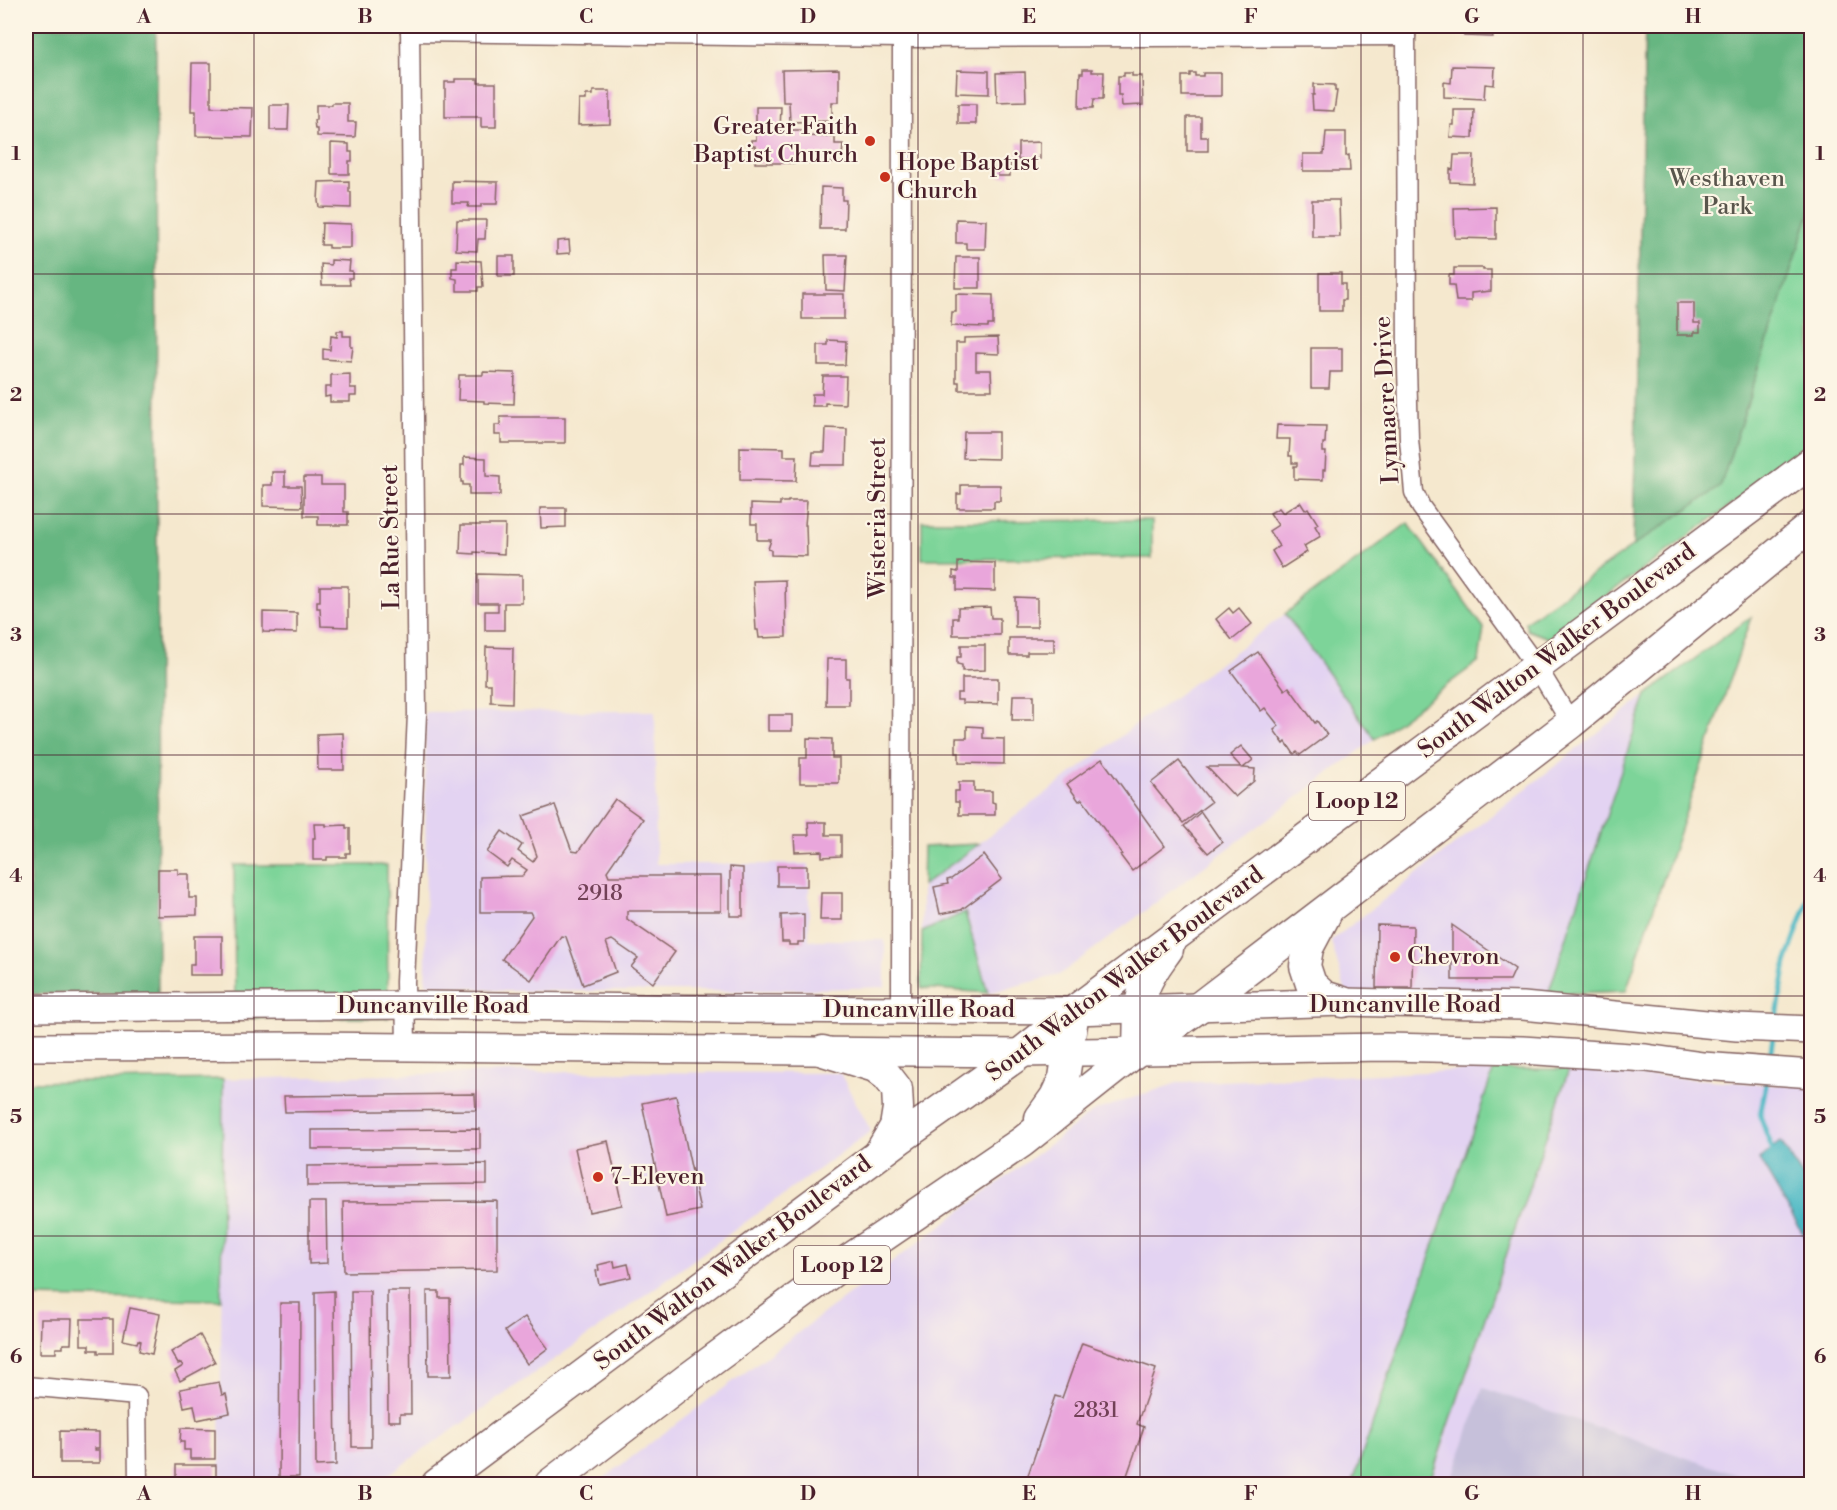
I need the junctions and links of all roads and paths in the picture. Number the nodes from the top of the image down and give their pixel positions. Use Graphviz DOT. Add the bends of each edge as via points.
graph roads {
  1 [pos="410,29"];
  2 [pos="1406,31"];
  3 [pos="902,32"];
  4 [pos="1812,462"];
  5 [pos="1812,525"];
  6 [pos="1537,667"];
  7 [pos="1570,723"];
  8 [pos="1329,907"];
  9 [pos="1178,935"];
  10 [pos="1343,1002"];
  11 [pos="405,1005"];
  12 [pos="624,1007"];
  13 [pos="26,1008"];
  14 [pos="1198,1008"];
  15 [pos="1140,1009"];
  16 [pos="901,1010"];
  17 [pos="1074,1011"];
  18 [pos="1706,1023"];
  19 [pos="1812,1030"];
  20 [pos="26,1047"];
  21 [pos="406,1048"];
  22 [pos="624,1048"];
  23 [pos="1138,1050"];
  24 [pos="823,1051"];
  25 [pos="1069,1052"];
  26 [pos="1021,1053"];
  27 [pos="1708,1066"];
  28 [pos="1810,1074"];
  29 [pos="1022,1142"];
  30 [pos="878,1155"];
  31 [pos="26,1386"];
  32 [pos="138,1485"];
  33 [pos="437,1485"];
  34 [pos="550,1485"];
  1 -- 3 [label="street"];
  1 -- 11 [label="street, La Rue Street" via="417,714"];
  2 -- 3 [label="street"];
  2 -- 6 [label="street, Lynnacre Drive" via="1407,367 1414,492"];
  3 -- 16 [label="street, Wisteria Street"];
  4 -- 6 [label="main road, South Walton Walker Boulevard / Loop 12"];
  5 -- 7 [label="main road, Loop 12"];
  6 -- 7 [label="street, Lynnacre Drive"];
  6 -- 9 [label="main road, South Walton Walker Boulevard / Loop 12"];
  7 -- 8 [label="main road, Loop 12"];
  8 -- 10 [label="main road" via="1308,948 1305,966 1311,984 1324,996"];
  8 -- 14 [label="main road, Loop 12"];
  9 -- 15 [label="main road" via="1153,970"];
  9 -- 17 [label="main road, South Walton Walker Boulevard / Loop 12"];
  10 -- 14 [label="main road, Duncanville Road"];
  10 -- 18 [label="main road, Duncanville Road" via="1524,1006"];
  11 -- 12 [label="main road, Duncanville Road"];
  11 -- 13 [label="main road, Duncanville Road"];
  11 -- 21 [label="street, La Rue Street"];
  12 -- 16 [label="main road, Duncanville Road"];
  12 -- 22 [label="main road"];
  14 -- 15 [label="main road, Duncanville Road"];
  14 -- 23 [label="main road, Loop 12"];
  15 -- 17 [label="main road, Duncanville Road"];
  15 -- 23 [label="main road"];
  16 -- 17 [label="main road, Duncanville Road"];
  17 -- 25 [label="main road"];
  17 -- 26 [label="main road, South Walton Walker Boulevard / Loop 12"];
  18 -- 19 [label="main road, Duncanville Road"];
  18 -- 27 [label="main road"];
  20 -- 21 [label="main road, Duncanville Road"];
  21 -- 22 [label="main road, Duncanville Road"];
  22 -- 24 [label="main road, Duncanville Road"];
  23 -- 25 [label="main road, Duncanville Road"];
  23 -- 27 [label="main road, Duncanville Road" via="1522,1050"];
  23 -- 29 [label="main road, Loop 12"];
  24 -- 26 [label="main road, Duncanville Road"];
  24 -- 30 [label="main road" via="874,1066 897,1089 895,1127"];
  25 -- 26 [label="main road, Duncanville Road"];
  25 -- 29 [label="main road" via="1056,1097"];
  26 -- 30 [label="main road, South Walton Walker Boulevard / Loop 12"];
  27 -- 28 [label="main road, Duncanville Road"];
  29 -- 34 [label="main road, Loop 12" via="847,1262"];
  30 -- 33 [label="main road, South Walton Walker Boulevard / Loop 12"];
  31 -- 32 [label="street" via="137,1396"];
}
